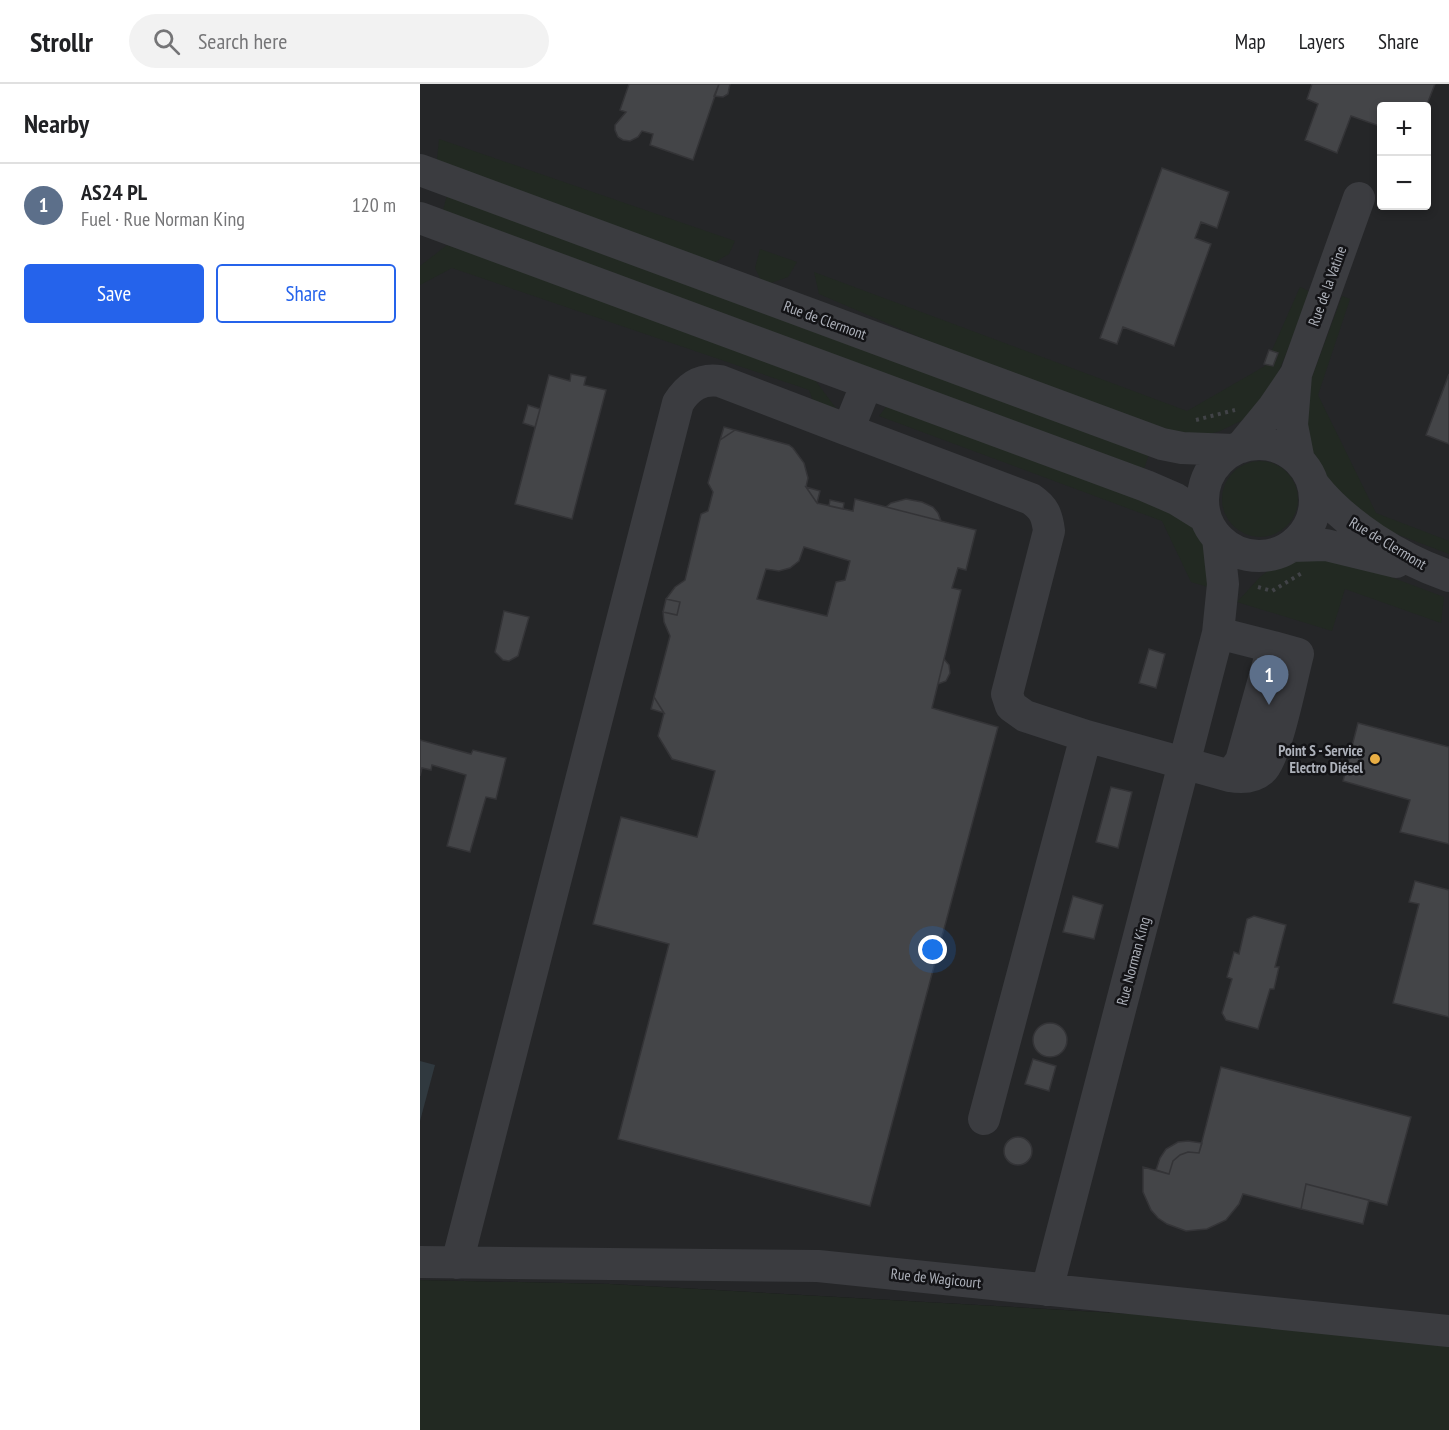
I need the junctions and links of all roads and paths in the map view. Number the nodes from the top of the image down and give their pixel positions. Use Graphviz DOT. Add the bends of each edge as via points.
graph roads {
  1 [pos="420,170"];
  2 [pos="1359,198"];
  3 [pos="420,218"];
  4 [pos="1296,374"];
  5 [pos="867,383"];
  6 [pos="848,430"];
  7 [pos="1237,449"];
  8 [pos="1306,473"];
  9 [pos="1211,528"];
  10 [pos="1280,550"];
  11 [pos="1445,575"];
  12 [pos="1218,633"];
  13 [pos="1086,736"];
  14 [pos="1185,764"];
  15 [pos="984,1119"];
  16 [pos="420,1262"];
  17 [pos="457,1263"];
  18 [pos="1047,1290"];
  19 [pos="1449,1331"];
  1 -- 7 [label="street, Rue de Clermont" via="1162,444"];
  2 -- 4 [label="street, Rue de la Vatine"];
  3 -- 5 [label="street"];
  4 -- 7 [label="street, Rue de la Vatine"];
  4 -- 8 [label="street, Rue de la Vatine" via="1292,425"];
  5 -- 6 [label="street"];
  5 -- 9 [label="street" via="1146,486 1176,499"];
  6 -- 13 [label="street" via="1041,506 1049,531 1007,694 1011,706 1025,716"];
  6 -- 17 [label="street" via="720,381 696,384 678,403"];
  7 -- 8 [label="street" via="1256,444 1272,446 1287,452"];
  7 -- 9 [label="street" via="1221,459 1207,479 1203,502"];
  8 -- 10 [label="street" via="1315,500 1313,514 1307,529"];
  8 -- 11 [label="street, Rue de Clermont" via="1329,503 1356,525"];
  9 -- 10 [label="street" via="1230,548 1245,555"];
  9 -- 12 [label="street, Rue Norman King" via="1223,584"];
  10 -- 11 [label="street, Rue de Clermont" via="1319,544 1334,546"];
  10 -- 12 [label="street, Rue Norman King" via="1254,568"];
  12 -- 14 [label="street, Rue Norman King"];
  12 -- 14 [label="street" via="1272,648 1245,751 1230,776"];
  13 -- 14 [label="street"];
  13 -- 15 [label="street"];
  14 -- 18 [label="street, Rue Norman King"];
  16 -- 17 [label="street, Rue de Wagicourt"];
  17 -- 18 [label="street, Rue de Wagicourt" via="804,1265"];
  18 -- 19 [label="street, Rue de Wagicourt"];
}
